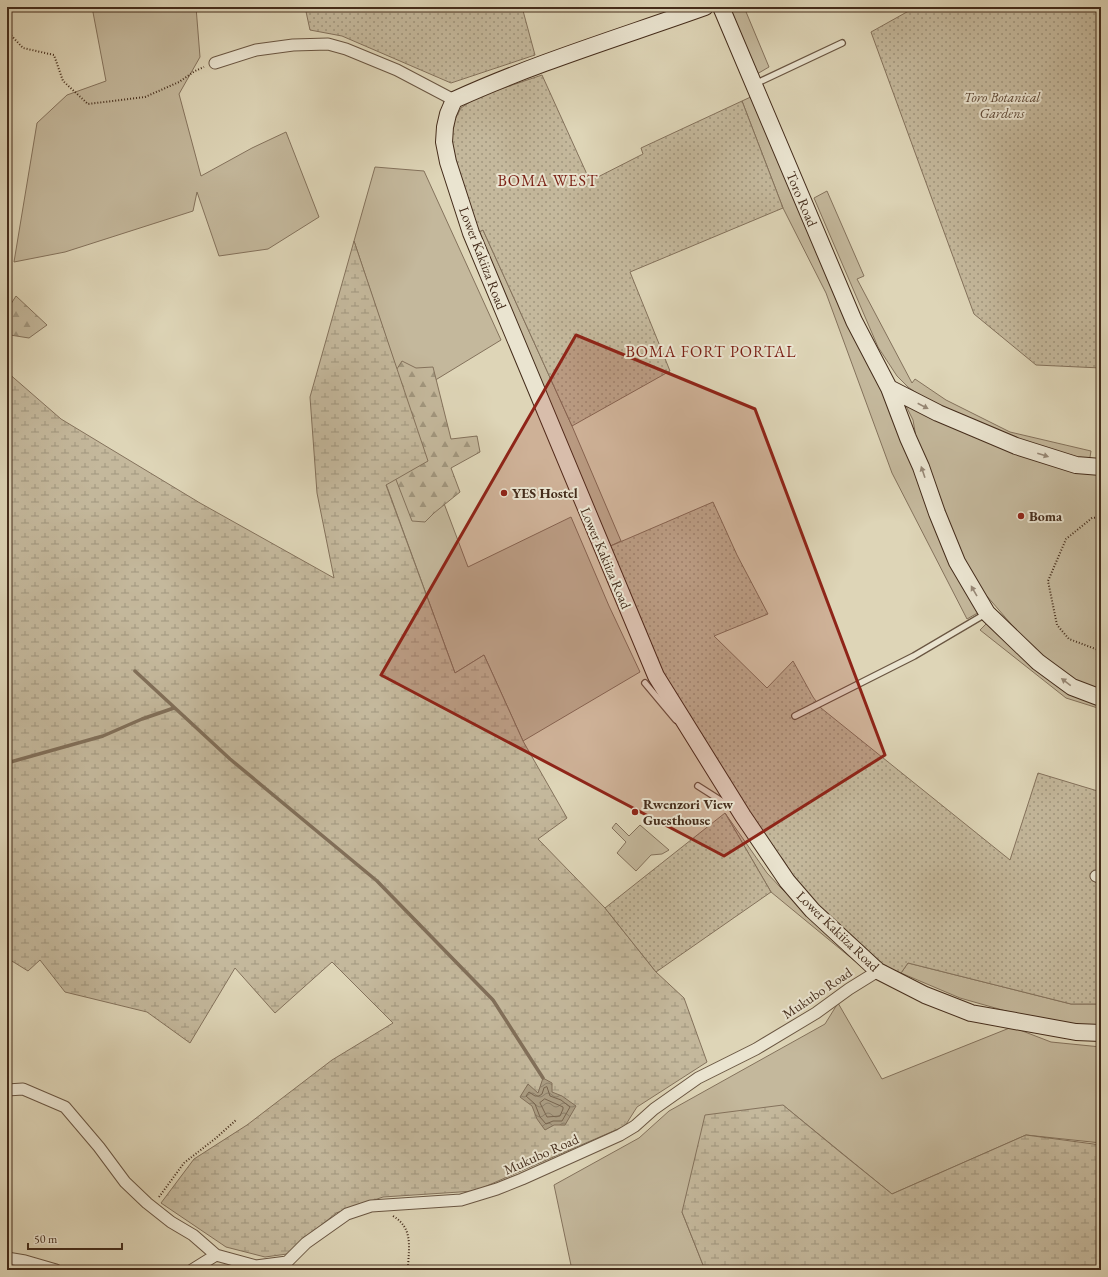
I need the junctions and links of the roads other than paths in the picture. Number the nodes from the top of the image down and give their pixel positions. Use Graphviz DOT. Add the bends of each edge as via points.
graph roads {
  1 [pos="705,7"];
  2 [pos="721,7"];
  3 [pos="842,43"];
  4 [pos="216,63"];
  5 [pos="754,84"];
  6 [pos="454,100"];
  7 [pos="889,388"];
  8 [pos="1101,467"];
  9 [pos="987,613"];
  10 [pos="645,683"];
  11 [pos="1101,698"];
  12 [pos="795,716"];
  13 [pos="693,737"];
  14 [pos="698,786"];
  15 [pos="742,816"];
  16 [pos="878,971"];
  17 [pos="1101,1033"];
  18 [pos="7,1090"];
  19 [pos="216,1254"];
  20 [pos="7,1258"];
  21 [pos="56,1270"];
  22 [pos="192,1270"];
  1 -- 6 [label="main road" via="548,62"];
  2 -- 5 [label="main road, Toro Road"];
  3 -- 5 [label="lane"];
  4 -- 6 [label="street" via="256,50 328,44 397,70"];
  5 -- 7 [label="main road, Toro Road" via="854,321"];
  6 -- 13 [label="main road, Lower Kakiiza Road" via="448,114 444,142 471,233 656,676"];
  7 -- 8 [label="main road, one-way" via="938,413 1016,446 1076,465"];
  9 -- 7 [label="main road, Toro Road, one-way" via="957,562 936,514 921,467"];
  11 -- 9 [label="main road, Toro Road, one-way" via="1066,683 1038,662"];
  9 -- 12 [label="lane" via="914,656"];
  10 -- 13 [label="lane"];
  13 -- 15 [label="main road, Lower Kakiiza Road"];
  14 -- 15 [label="lane"];
  15 -- 16 [label="main road, Lower Kakiiza Road" via="787,881 812,910"];
  16 -- 17 [label="main road, Lower Kakiiza Road" via="925,995 971,1013 1076,1032"];
  16 -- 19 [label="street, Mukubo Road" via="756,1049 698,1078 620,1135 516,1182 462,1200 371,1206 347,1214 306,1243 287,1262 256,1266"];
  18 -- 19 [label="street" via="23,1089 65,1107 125,1182 171,1222 193,1235"];
  19 -- 22 [label="street"];
  20 -- 21 [label="street"];
}
